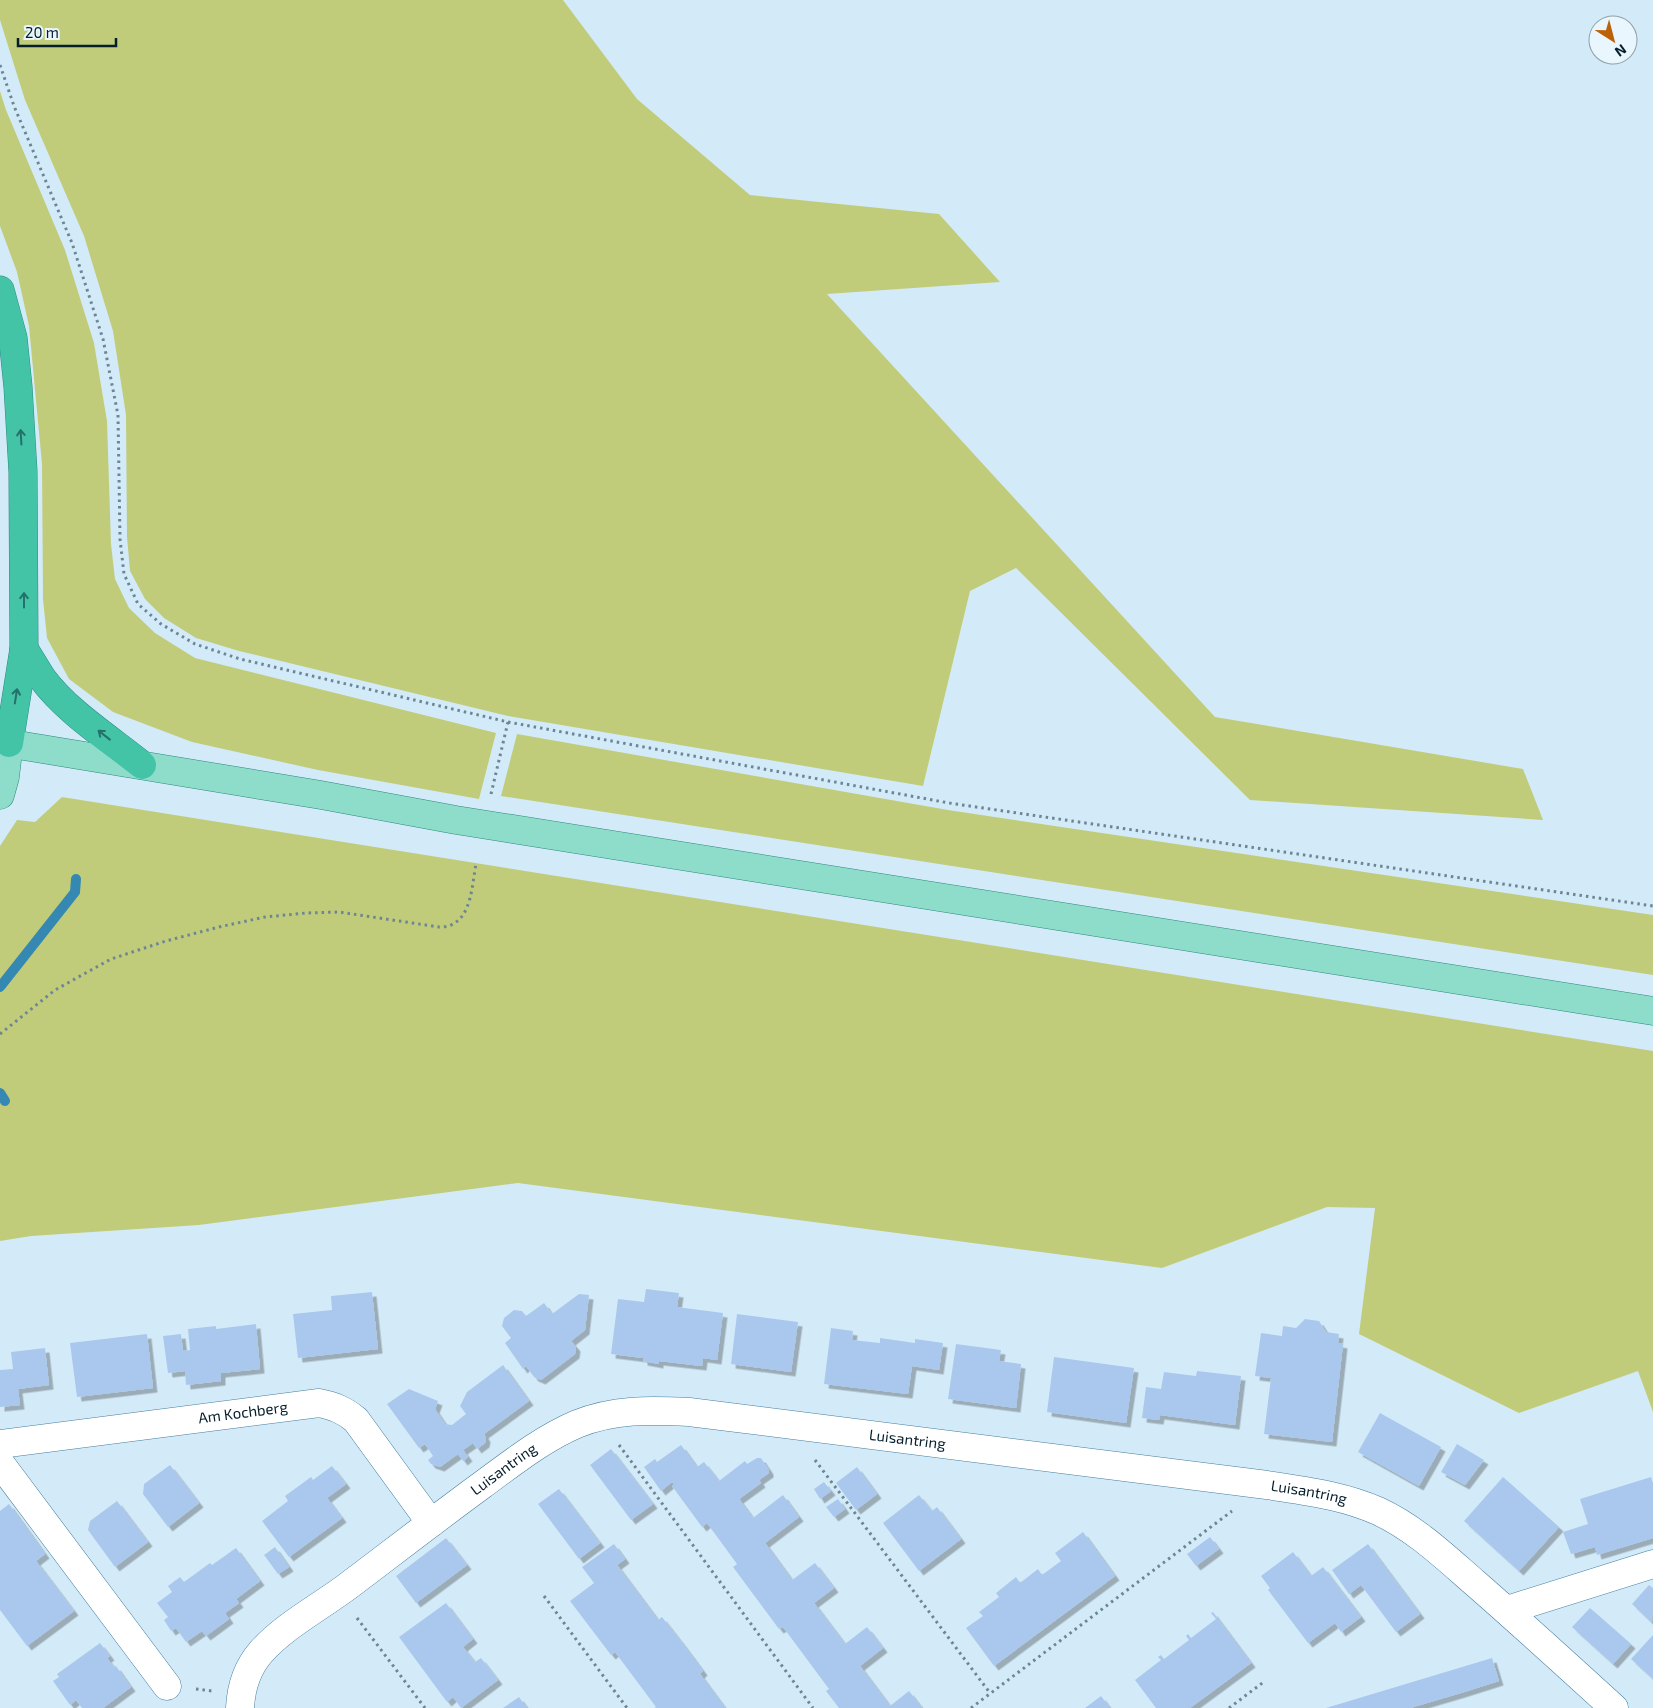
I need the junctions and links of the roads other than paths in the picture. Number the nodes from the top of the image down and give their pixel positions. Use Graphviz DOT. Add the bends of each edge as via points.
graph roads {
  1 [pos="0,290"];
  2 [pos="24,649"];
  3 [pos="5,743"];
  4 [pos="142,765"];
  5 [pos="0,795"];
  6 [pos="1653,1010"];
  7 [pos="0,1444"];
  8 [pos="0,1463"];
  9 [pos="432,1523"];
  10 [pos="1653,1564"];
  11 [pos="1507,1610"];
  12 [pos="167,1686"];
  13 [pos="240,1701"];
  14 [pos="1614,1708"];
  2 -- 1 [label="highway, one-way" via="23,472 18,387 13,338"];
  3 -- 2 [label="highway, one-way"];
  4 -- 2 [label="highway, one-way" via="56,695"];
  3 -- 4 [label="main road"];
  3 -- 5 [label="main road" via="5,778"];
  4 -- 6 [label="main road" via="456,820"];
  7 -- 9 [label="street, Am Kochberg" via="319,1403 334,1406 356,1420"];
  8 -- 12 [label="street"];
  9 -- 11 [label="street, Luisantring" via="546,1439 578,1424 641,1410 689,1412 1267,1485 1344,1498 1386,1515 1424,1540"];
  9 -- 13 [label="street, Luisantring" via="279,1635 260,1653 247,1673"];
  10 -- 11 [label="street"];
  11 -- 14 [label="street, Luisantring"];
}
